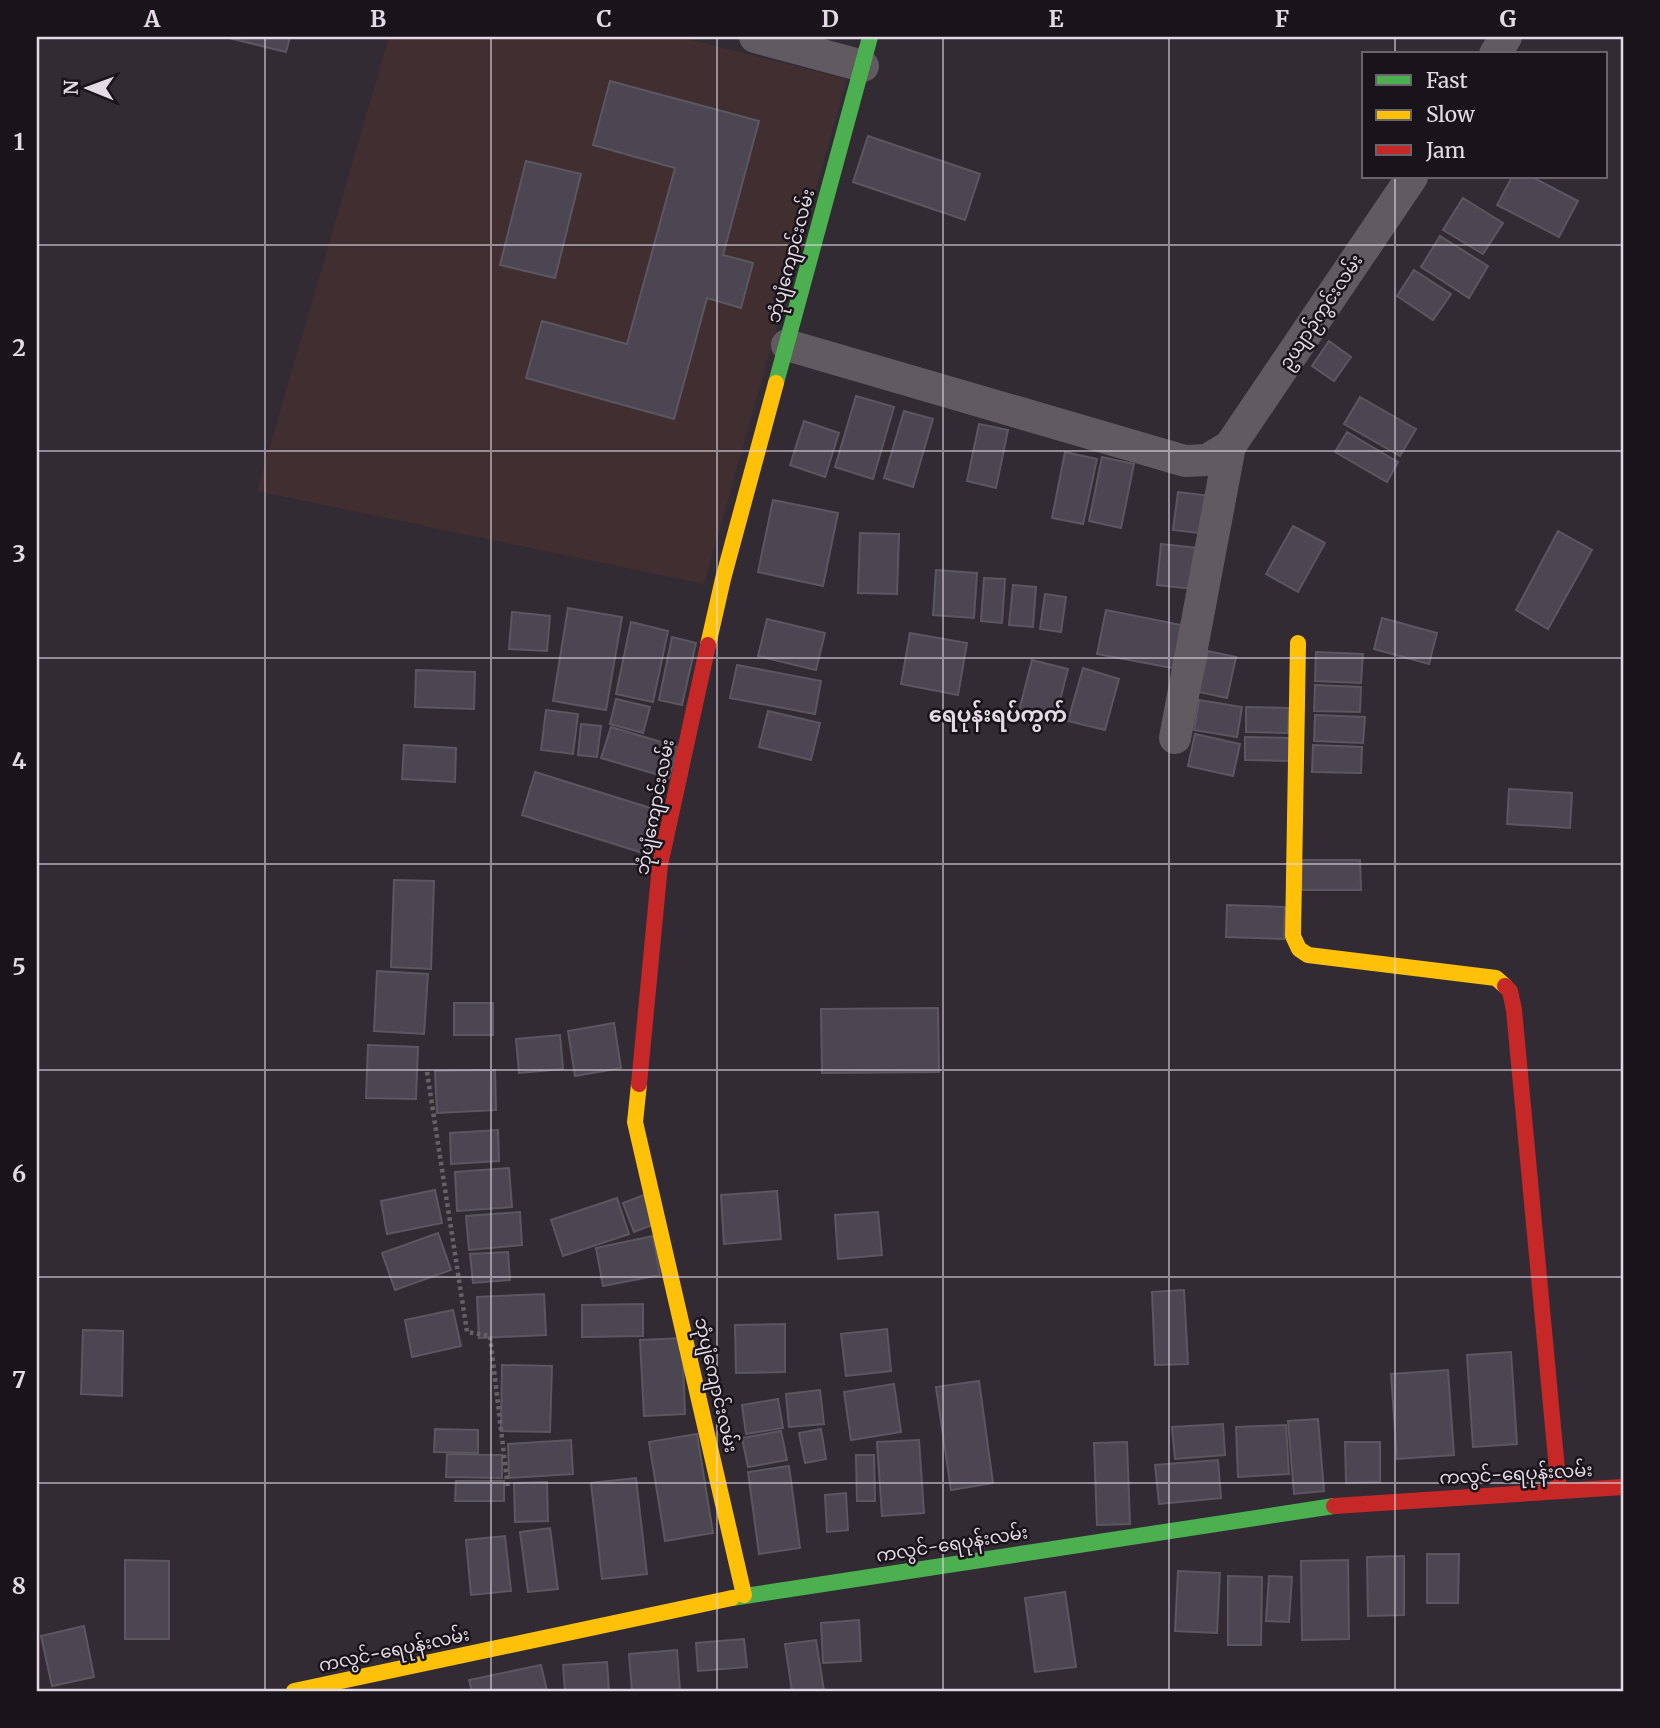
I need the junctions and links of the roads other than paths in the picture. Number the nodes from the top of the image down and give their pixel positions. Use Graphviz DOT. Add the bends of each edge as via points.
graph roads {
  1 [pos="755,37"];
  2 [pos="1506,37"];
  3 [pos="867,51"];
  4 [pos="1496,52"];
  5 [pos="1411,178"];
  6 [pos="787,345"];
  7 [pos="1230,446"];
  8 [pos="1298,643"];
  9 [pos="1175,738"];
  10 [pos="1623,1487"];
  11 [pos="1559,1491"];
  12 [pos="744,1595"];
  13 [pos="294,1691"];
  1 -- 3 [label="street"];
  2 -- 4 [label="street"];
  3 -- 6 [label="street, ဘုံပျံကျောင်းလမ်း"];
  5 -- 7 [label="street, ဥယျာဉ်ကွင်းလမ်း"];
  6 -- 7 [label="street" via="1185,461 1207,460"];
  6 -- 12 [label="street, ဘုံပျံကျောင်းလမ်း" via="723,579 660,865 635,1122"];
  7 -- 9 [label="street"];
  8 -- 11 [label="street" via="1293,936 1299,949 1308,955 1496,978 1510,991"];
  10 -- 11 [label="street, ကလွင်-ရေပုန်းလမ်း"];
  11 -- 12 [label="street, ကလွင်-ရေပုန်းလမ်း" via="1354,1503"];
  12 -- 13 [label="street, ကလွင်-ရေပုန်းလမ်း"];
}
